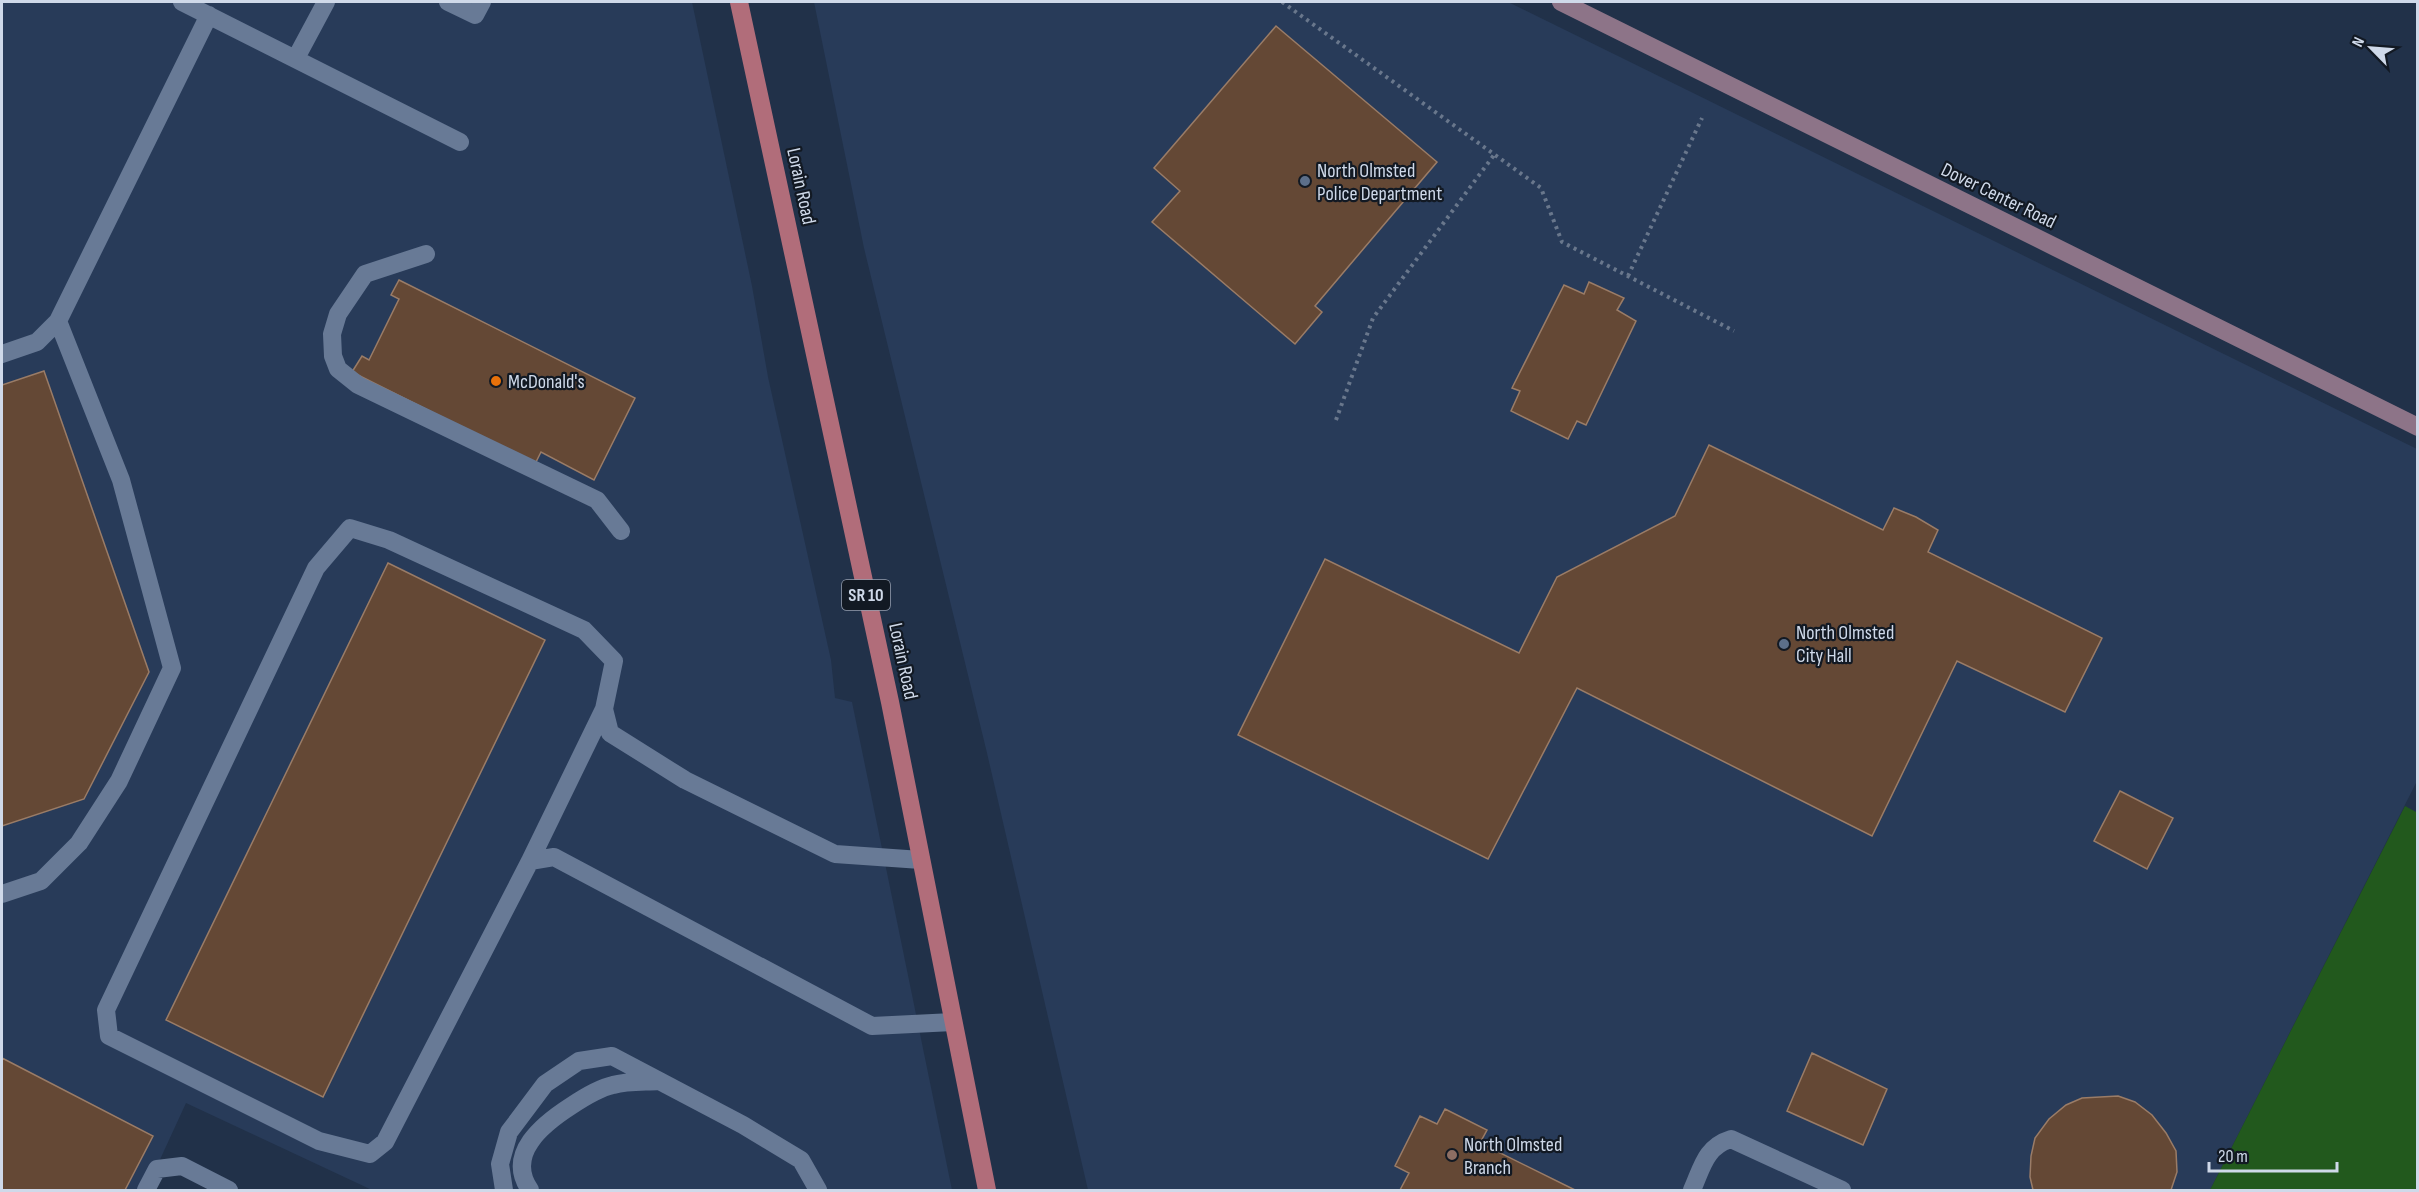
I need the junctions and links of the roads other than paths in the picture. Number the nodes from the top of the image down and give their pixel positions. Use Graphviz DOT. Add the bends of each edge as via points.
graph roads {
  1 [pos="182,2"];
  2 [pos="326,2"];
  3 [pos="448,2"];
  4 [pos="482,2"];
  5 [pos="739,2"];
  6 [pos="1561,2"];
  7 [pos="209,15"];
  8 [pos="296,58"];
  9 [pos="460,142"];
  10 [pos="426,254"];
  11 [pos="58,321"];
  12 [pos="2,354"];
  13 [pos="2418,427"];
  14 [pos="621,531"];
  15 [pos="604,709"];
  16 [pos="921,860"];
  17 [pos="530,861"];
  18 [pos="2,894"];
  19 [pos="953,1022"];
  20 [pos="659,1081"];
  21 [pos="146,1191"];
  22 [pos="229,1191"];
  23 [pos="504,1191"];
  24 [pos="530,1191"];
  25 [pos="818,1191"];
  26 [pos="987,1191"];
  27 [pos="1692,1191"];
  28 [pos="1842,1191"];
  1 -- 7 [label="lane"];
  2 -- 8 [label="lane"];
  3 -- 4 [label="lane" via="475,15"];
  5 -- 16 [label="main road, Lorain Road / SR 10"];
  6 -- 13 [label="street, Dover Center Road"];
  7 -- 8 [label="lane"];
  7 -- 11 [label="lane"];
  8 -- 9 [label="lane"];
  10 -- 14 [label="lane" via="365,274 338,314 332,334 338,369 358,385 597,500"];
  11 -- 12 [label="lane" via="37,342"];
  11 -- 18 [label="lane" via="122,480 172,668 119,781 79,843 41,881"];
  15 -- 16 [label="lane" via="610,733 685,780 835,854"];
  15 -- 17 [label="lane"];
  15 -- 17 [label="lane" via="614,661 584,630 389,540 350,528 316,568 106,1010 109,1036 319,1141 370,1154 385,1142"];
  16 -- 19 [label="main road, Lorain Road / SR 10"];
  17 -- 19 [label="lane" via="554,857 872,1026"];
  19 -- 26 [label="main road, Lorain Road / SR 10"];
  20 -- 23 [label="lane" via="612,1056 579,1061 545,1084 508,1132 500,1164"];
  20 -- 24 [label="lane" via="612,1085 548,1121 530,1141 521,1166"];
  20 -- 25 [label="lane" via="801,1160"];
  21 -- 22 [label="lane" via="157,1169 182,1166"];
  27 -- 28 [label="lane" via="1709,1152 1718,1143 1731,1139"];
}
